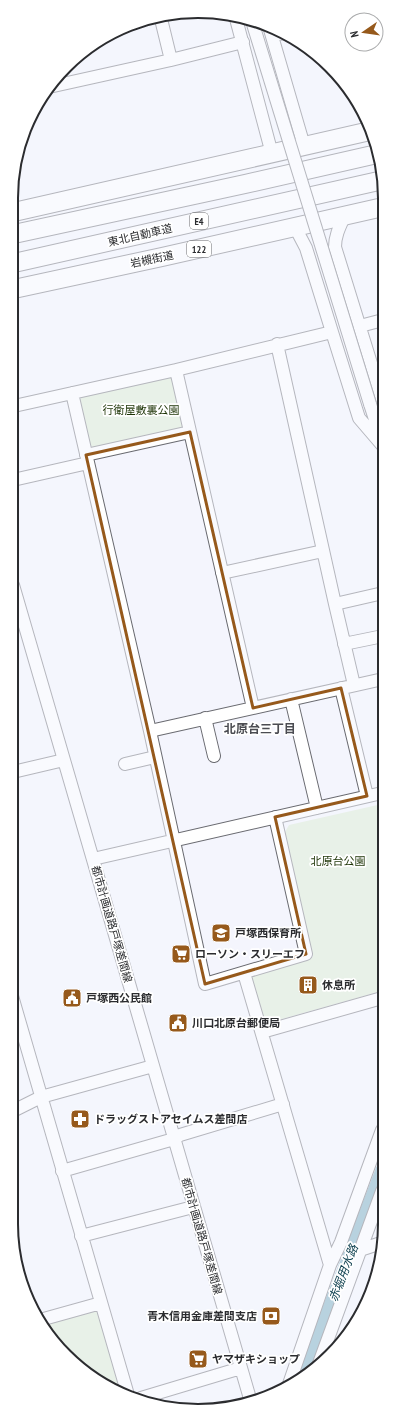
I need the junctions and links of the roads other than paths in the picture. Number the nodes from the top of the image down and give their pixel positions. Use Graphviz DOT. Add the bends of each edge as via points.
graph roads {
  1 [pos="162,21"];
  2 [pos="237,22"];
  3 [pos="254,27"];
  4 [pos="271,34"];
  5 [pos="242,42"];
  6 [pos="171,60"];
  7 [pos="57,86"];
  8 [pos="365,132"];
  9 [pos="304,146"];
  10 [pos="272,154"];
  11 [pos="373,155"];
  12 [pos="377,181"];
  13 [pos="378,208"];
  14 [pos="18,211"];
  15 [pos="345,216"];
  16 [pos="295,227"];
  17 [pos="18,233"];
  18 [pos="18,262"];
  19 [pos="18,288"];
  20 [pos="378,321"];
  21 [pos="360,326"];
  22 [pos="332,332"];
  23 [pos="277,344"];
  24 [pos="176,370"];
  25 [pos="378,385"];
  26 [pos="72,393"];
  27 [pos="18,405"];
  28 [pos="378,429"];
  29 [pos="190,432"];
  30 [pos="378,439"];
  31 [pos="87,459"];
  32 [pos="18,479"];
  33 [pos="323,551"];
  34 [pos="222,573"];
  35 [pos="378,594"];
  36 [pos="18,602"];
  37 [pos="335,604"];
  38 [pos="378,637"];
  39 [pos="344,644"];
  40 [pos="378,680"];
  41 [pos="354,685"];
  42 [pos="341,688"];
  43 [pos="291,699"];
  44 [pos="254,708"];
  45 [pos="205,718"];
  46 [pos="150,731"];
  47 [pos="214,756"];
  48 [pos="155,757"];
  49 [pos="64,760"];
  50 [pos="125,764"];
  51 [pos="18,771"];
  52 [pos="378,794"];
  53 [pos="367,796"];
  54 [pos="317,808"];
  55 [pos="275,817"];
  56 [pos="174,840"];
  57 [pos="93,859"];
  58 [pos="244,973"];
  59 [pos="378,999"];
  60 [pos="18,1017"];
  61 [pos="262,1032"];
  62 [pos="153,1066"];
  63 [pos="41,1097"];
  64 [pos="283,1104"];
  65 [pos="18,1108"];
  66 [pos="174,1139"];
  67 [pos="378,1141"];
  68 [pos="62,1171"];
  69 [pos="378,1203"];
  70 [pos="194,1207"];
  71 [pos="81,1236"];
  72 [pos="376,1245"];
  73 [pos="360,1250"];
  74 [pos="330,1265"];
  75 [pos="100,1303"];
  76 [pos="45,1319"];
  77 [pos="323,1353"];
  78 [pos="241,1368"];
  79 [pos="291,1378"];
  80 [pos="126,1389"];
  81 [pos="146,1396"];
  82 [pos="249,1396"];
  1 -- 6 [label="street"];
  2 -- 5 [label="street"];
  3 -- 28 [label="street, bridge"];
  4 -- 9 [label="street"];
  5 -- 6 [label="street"];
  5 -- 10 [label="street"];
  6 -- 7 [label="street"];
  8 -- 9 [label="highway"];
  9 -- 10 [label="highway"];
  10 -- 14 [label="highway"];
  11 -- 17 [label="highway"];
  12 -- 18 [label="highway, 東北自動車道 / E4"];
  13 -- 15 [label="highway, 岩槻街道 / 122"];
  15 -- 16 [label="highway, 岩槻街道 / 122"];
  15 -- 21 [label="street" via="335,238 335,247"];
  16 -- 19 [label="highway, 岩槻街道 / 122"];
  16 -- 22 [label="street" via="306,248"];
  20 -- 21 [label="street"];
  21 -- 25 [label="street"];
  22 -- 23 [label="street"];
  22 -- 30 [label="street" via="359,418"];
  23 -- 24 [label="street"];
  23 -- 33 [label="street"];
  24 -- 26 [label="street"];
  24 -- 29 [label="street"];
  26 -- 27 [label="street"];
  26 -- 31 [label="street"];
  29 -- 31 [label="street"];
  29 -- 34 [label="street"];
  31 -- 32 [label="street"];
  31 -- 46 [label="street"];
  33 -- 34 [label="street"];
  33 -- 37 [label="street"];
  34 -- 44 [label="street"];
  35 -- 37 [label="street"];
  36 -- 49 [label="street, 都市計画道路戸塚差間線"];
  37 -- 39 [label="street"];
  38 -- 39 [label="street"];
  39 -- 41 [label="street"];
  40 -- 41 [label="street"];
  41 -- 42 [label="street"];
  42 -- 43 [label="street"];
  42 -- 53 [label="street"];
  43 -- 44 [label="street"];
  43 -- 54 [label="street"];
  44 -- 45 [label="street"];
  45 -- 46 [label="street"];
  45 -- 47 [label="street"];
  46 -- 48 [label="street"];
  48 -- 50 [label="street"];
  48 -- 56 [label="street"];
  49 -- 51 [label="street"];
  49 -- 57 [label="street, 都市計画道路戸塚差間線"];
  52 -- 53 [label="street"];
  53 -- 54 [label="street"];
  54 -- 55 [label="street"];
  55 -- 56 [label="street"];
  55 -- 58 [label="street" via="306,954"];
  56 -- 57 [label="street"];
  56 -- 58 [label="street" via="205,984"];
  57 -- 62 [label="street, 都市計画道路戸塚差間線"];
  58 -- 61 [label="street"];
  59 -- 61 [label="street"];
  60 -- 63 [label="street"];
  61 -- 64 [label="street"];
  62 -- 63 [label="street"];
  62 -- 66 [label="street, 都市計画道路戸塚差間線"];
  63 -- 65 [label="street"];
  63 -- 68 [label="street"];
  64 -- 66 [label="street"];
  64 -- 74 [label="street"];
  66 -- 68 [label="street"];
  66 -- 70 [label="street, 都市計画道路戸塚差間線"];
  67 -- 74 [label="street"];
  68 -- 71 [label="street"];
  69 -- 73 [label="street"];
  70 -- 71 [label="street"];
  70 -- 78 [label="street, 都市計画道路戸塚差間線"];
  71 -- 75 [label="street"];
  72 -- 73 [label="street"];
  73 -- 77 [label="street"];
  74 -- 79 [label="street"];
  75 -- 76 [label="street"];
  75 -- 80 [label="street"];
  78 -- 81 [label="street"];
  78 -- 82 [label="street, 都市計画道路戸塚差間線"];
}
